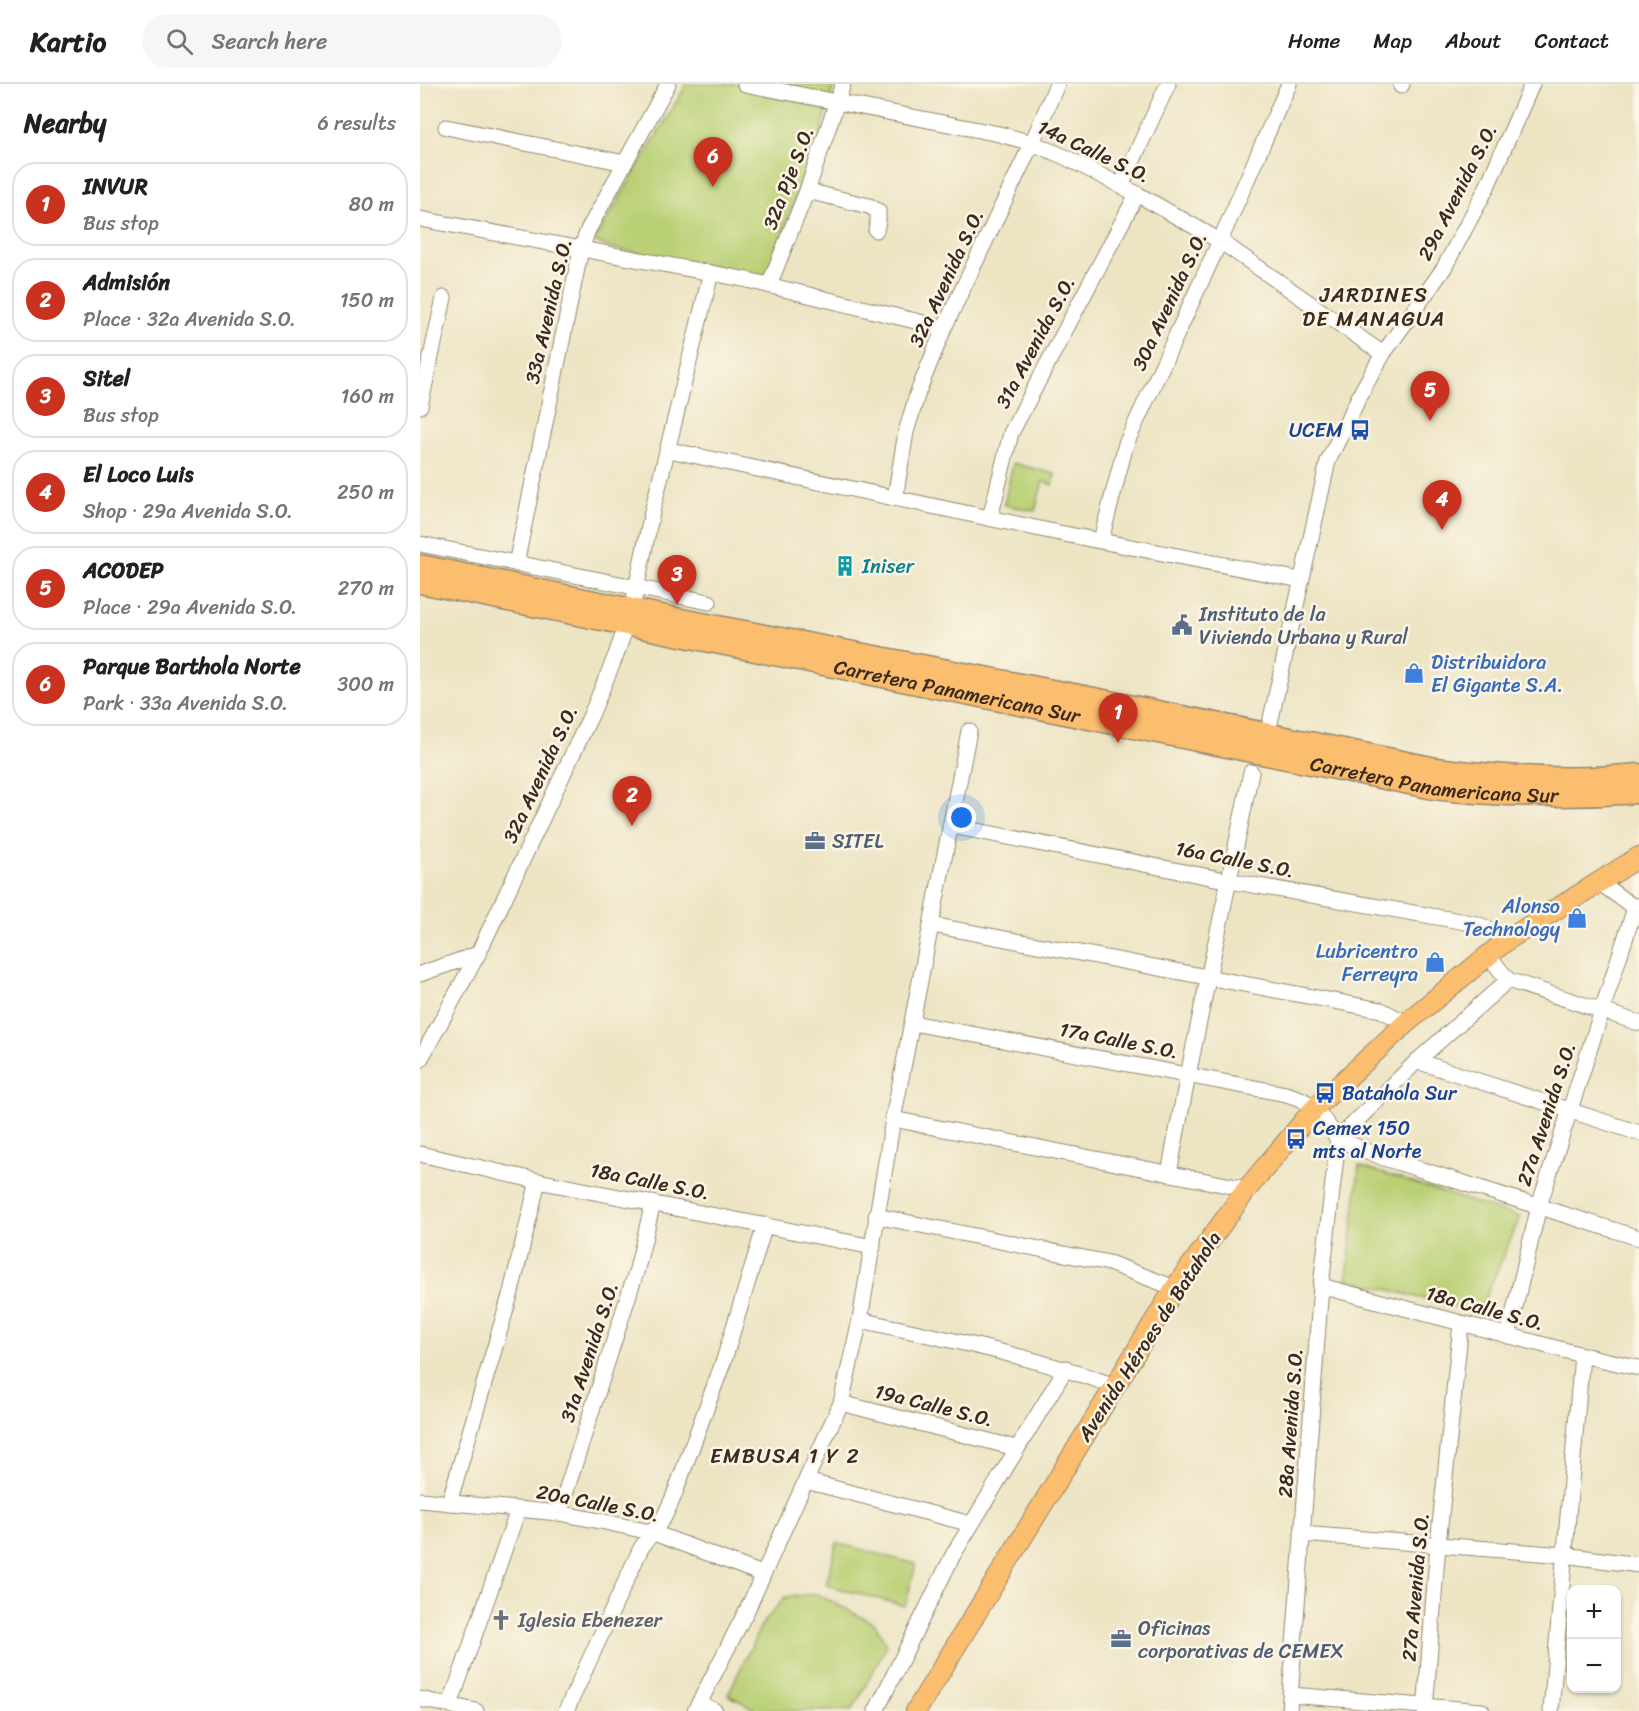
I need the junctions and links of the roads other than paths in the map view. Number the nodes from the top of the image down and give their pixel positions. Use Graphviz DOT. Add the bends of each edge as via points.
graph roads {
  1 [pos="668,84"];
  2 [pos="745,84"];
  3 [pos="843,84"];
  4 [pos="1057,84"];
  5 [pos="1168,84"];
  6 [pos="1289,84"];
  7 [pos="1532,84"];
  8 [pos="838,103"];
  9 [pos="446,127"];
  10 [pos="1032,143"];
  11 [pos="625,163"];
  12 [pos="1121,186"];
  13 [pos="807,191"];
  14 [pos="1137,194"];
  15 [pos="420,219"];
  16 [pos="876,230"];
  17 [pos="1220,241"];
  18 [pos="582,249"];
  19 [pos="711,273"];
  20 [pos="769,285"];
  21 [pos="444,298"];
  22 [pos="944,328"];
  23 [pos="1383,354"];
  24 [pos="420,406"];
  25 [pos="669,450"];
  26 [pos="894,498"];
  27 [pos="990,518"];
  28 [pos="1101,540"];
  29 [pos="420,544"];
  30 [pos="516,564"];
  31 [pos="420,566"];
  32 [pos="1301,580"];
  33 [pos="420,582"];
  34 [pos="709,602"];
  35 [pos="632,607"];
  36 [pos="969,731"];
  37 [pos="1266,744"];
  38 [pos="1251,772"];
  39 [pos="1636,783"];
  40 [pos="952,826"];
  41 [pos="1639,857"];
  42 [pos="1230,881"];
  43 [pos="1600,883"];
  44 [pos="1638,908"];
  45 [pos="932,925"];
  46 [pos="1507,940"];
  47 [pos="478,954"];
  48 [pos="1488,955"];
  49 [pos="420,974"];
  50 [pos="1209,978"];
  51 [pos="1508,980"];
  52 [pos="1601,1012"];
  53 [pos="913,1023"];
  54 [pos="1406,1023"];
  55 [pos="1639,1023"];
  56 [pos="427,1029"];
  57 [pos="420,1060"];
  58 [pos="1417,1061"];
  59 [pos="1187,1074"];
  60 [pos="1315,1108"];
  61 [pos="1571,1112"];
  62 [pos="894,1119"];
  63 [pos="1639,1133"];
  64 [pos="1338,1138"];
  65 [pos="420,1154"];
  66 [pos="1169,1174"];
  67 [pos="538,1181"];
  68 [pos="1247,1189"];
  69 [pos="653,1203"];
  70 [pos="1539,1206"];
  71 [pos="876,1216"];
  72 [pos="765,1225"];
  73 [pos="1639,1238"];
  74 [pos="873,1246"];
  75 [pos="1321,1286"];
  76 [pos="1175,1288"];
  77 [pos="860,1320"];
  78 [pos="1461,1324"];
  79 [pos="1508,1336"];
  80 [pos="1582,1355"];
  81 [pos="1066,1368"];
  82 [pos="1639,1368"];
  83 [pos="1115,1386"];
  84 [pos="841,1403"];
  85 [pos="1016,1448"];
  86 [pos="806,1481"];
  87 [pos="420,1500"];
  88 [pos="449,1503"];
  89 [pos="518,1509"];
  90 [pos="560,1513"];
  91 [pos="971,1524"];
  92 [pos="654,1533"];
  93 [pos="1302,1534"];
  94 [pos="1438,1544"];
  95 [pos="1564,1555"];
  96 [pos="1639,1565"];
  97 [pos="762,1575"];
  98 [pos="1291,1695"];
  99 [pos="420,1699"];
  100 [pos="450,1705"];
  101 [pos="697,1707"];
  102 [pos="1426,1709"];
  103 [pos="476,1711"];
  104 [pos="566,1711"];
  105 [pos="715,1711"];
  106 [pos="876,1711"];
  107 [pos="916,1711"];
  108 [pos="1289,1711"];
  109 [pos="1482,1711"];
  110 [pos="1551,1711"];
  1 -- 11 [label="street, 33a Avenida S.O."];
  2 -- 8 [label="street, 14a Calle S.O."];
  3 -- 8 [label="street, 32a Pje S.O."];
  4 -- 10 [label="street, 32a Avenida S.O."];
  5 -- 12 [label="street"];
  6 -- 17 [label="street, 30a Avenida S.O."];
  7 -- 23 [label="street, 29a Avenida S.O." via="1486,189 1444,268"];
  8 -- 10 [label="street, 14a Calle S.O."];
  8 -- 13 [label="street, 32a Pje S.O."];
  9 -- 11 [label="street"];
  10 -- 12 [label="street, 14a Calle S.O."];
  10 -- 22 [label="street, 32a Avenida S.O."];
  11 -- 18 [label="street, 33a Avenida S.O." via="588,230"];
  12 -- 14 [label="street, 14a Calle S.O."];
  13 -- 16 [label="street" via="878,211"];
  13 -- 20 [label="street, 32a Pje S.O."];
  14 -- 17 [label="street, 14a Calle S.O."];
  14 -- 27 [label="street, 31a Avenida S.O." via="1011,433"];
  15 -- 18 [label="street"];
  17 -- 23 [label="street, 14a Calle S.O."];
  17 -- 28 [label="street, 30a Avenida S.O." via="1126,444"];
  18 -- 19 [label="street"];
  18 -- 30 [label="street, 33a Avenida S.O."];
  19 -- 20 [label="street"];
  19 -- 25 [label="street, 32a Avenida S.O."];
  20 -- 22 [label="street"];
  21 -- 24 [label="street"];
  22 -- 26 [label="street, 32a Avenida S.O." via="906,432"];
  23 -- 32 [label="street, 29a Avenida S.O." via="1328,461"];
  25 -- 26 [label="street"];
  25 -- 35 [label="street, 32a Avenida S.O."];
  26 -- 27 [label="street"];
  27 -- 28 [label="street"];
  28 -- 32 [label="street"];
  29 -- 30 [label="street"];
  30 -- 35 [label="street"];
  31 -- 35 [label="highway, Carretera Panamericana Sur"];
  32 -- 37 [label="street, 29a Avenida S.O."];
  33 -- 35 [label="highway, Carretera Panamericana Sur"];
  34 -- 35 [label="street"];
  35 -- 37 [label="highway, Carretera Panamericana Sur" via="1026,685"];
  35 -- 47 [label="street, 32a Avenida S.O." via="591,715"];
  36 -- 40 [label="street"];
  37 -- 39 [label="highway, Carretera Panamericana Sur" via="1487,776"];
  38 -- 42 [label="street"];
  40 -- 42 [label="street, 16a Calle S.O."];
  40 -- 45 [label="street"];
  41 -- 43 [label="main road, Avenida Héroes de Batahola"];
  42 -- 46 [label="street, 16a Calle S.O." via="1477,924"];
  42 -- 50 [label="street"];
  43 -- 44 [label="street"];
  43 -- 46 [label="main road, Avenida Héroes de Batahola"];
  44 -- 52 [label="street, 27a Avenida S.O."];
  45 -- 50 [label="street"];
  45 -- 53 [label="street"];
  46 -- 48 [label="main road, Avenida Héroes de Batahola"];
  47 -- 49 [label="street"];
  47 -- 56 [label="street, 32a Avenida S.O."];
  48 -- 51 [label="street"];
  48 -- 54 [label="main road, Avenida Héroes de Batahola"];
  50 -- 54 [label="street" via="1381,1010"];
  50 -- 59 [label="street"];
  51 -- 52 [label="street"];
  51 -- 58 [label="street"];
  52 -- 55 [label="street"];
  52 -- 61 [label="street, 27a Avenida S.O."];
  53 -- 59 [label="street, 17a Calle S.O."];
  53 -- 62 [label="street"];
  54 -- 60 [label="main road, Avenida Héroes de Batahola"];
  56 -- 57 [label="street, 32a Avenida S.O."];
  58 -- 61 [label="street"];
  58 -- 64 [label="street"];
  59 -- 60 [label="street, 17a Calle S.O." via="1286,1094"];
  59 -- 66 [label="street"];
  60 -- 64 [label="street"];
  60 -- 68 [label="main road, Avenida Héroes de Batahola"];
  61 -- 63 [label="street"];
  61 -- 70 [label="street, 27a Avenida S.O."];
  62 -- 66 [label="street"];
  62 -- 71 [label="street"];
  64 -- 70 [label="street" via="1384,1158"];
  64 -- 75 [label="street, 28a Avenida S.O."];
  65 -- 67 [label="street, 18a Calle S.O."];
  66 -- 68 [label="street"];
  67 -- 69 [label="street, 18a Calle S.O."];
  67 -- 88 [label="street" via="511,1292"];
  68 -- 76 [label="main road, Avenida Héroes de Batahola"];
  69 -- 72 [label="street, 18a Calle S.O."];
  69 -- 90 [label="street, 31a Avenida S.O." via="637,1269"];
  70 -- 73 [label="street"];
  70 -- 79 [label="street, 27a Avenida S.O."];
  71 -- 74 [label="street"];
  71 -- 76 [label="street" via="1109,1263"];
  72 -- 74 [label="street, 18a Calle S.O."];
  72 -- 92 [label="street" via="724,1360 673,1498"];
  74 -- 77 [label="street"];
  75 -- 78 [label="street, 18a Calle S.O."];
  75 -- 93 [label="street, 28a Avenida S.O."];
  76 -- 83 [label="main road, Avenida Héroes de Batahola"];
  77 -- 81 [label="street"];
  77 -- 84 [label="street"];
  78 -- 79 [label="street, 18a Calle S.O."];
  78 -- 94 [label="street, 27a Avenida S.O."];
  79 -- 80 [label="street, 18a Calle S.O."];
  80 -- 82 [label="street, 18a Calle S.O."];
  80 -- 95 [label="street"];
  81 -- 83 [label="street"];
  81 -- 85 [label="street"];
  83 -- 107 [label="main road, Avenida Héroes de Batahola"];
  84 -- 85 [label="street, 19a Calle S.O."];
  84 -- 86 [label="street"];
  85 -- 91 [label="street"];
  86 -- 91 [label="street"];
  86 -- 97 [label="street"];
  87 -- 88 [label="street, 20a Calle S.O."];
  88 -- 89 [label="street, 20a Calle S.O."];
  89 -- 90 [label="street, 20a Calle S.O."];
  89 -- 100 [label="street"];
  90 -- 92 [label="street, 20a Calle S.O."];
  91 -- 106 [label="street"];
  92 -- 97 [label="street, 20a Calle S.O."];
  92 -- 104 [label="street" via="641,1548"];
  93 -- 94 [label="street"];
  93 -- 98 [label="street, 28a Avenida S.O."];
  94 -- 95 [label="street"];
  94 -- 102 [label="street, 27a Avenida S.O."];
  95 -- 96 [label="street"];
  95 -- 110 [label="street"];
  97 -- 101 [label="street"];
  98 -- 102 [label="street"];
  98 -- 108 [label="street, 28a Avenida S.O."];
  99 -- 100 [label="street"];
  100 -- 103 [label="street"];
  101 -- 105 [label="street"];
  102 -- 109 [label="street"];
}
